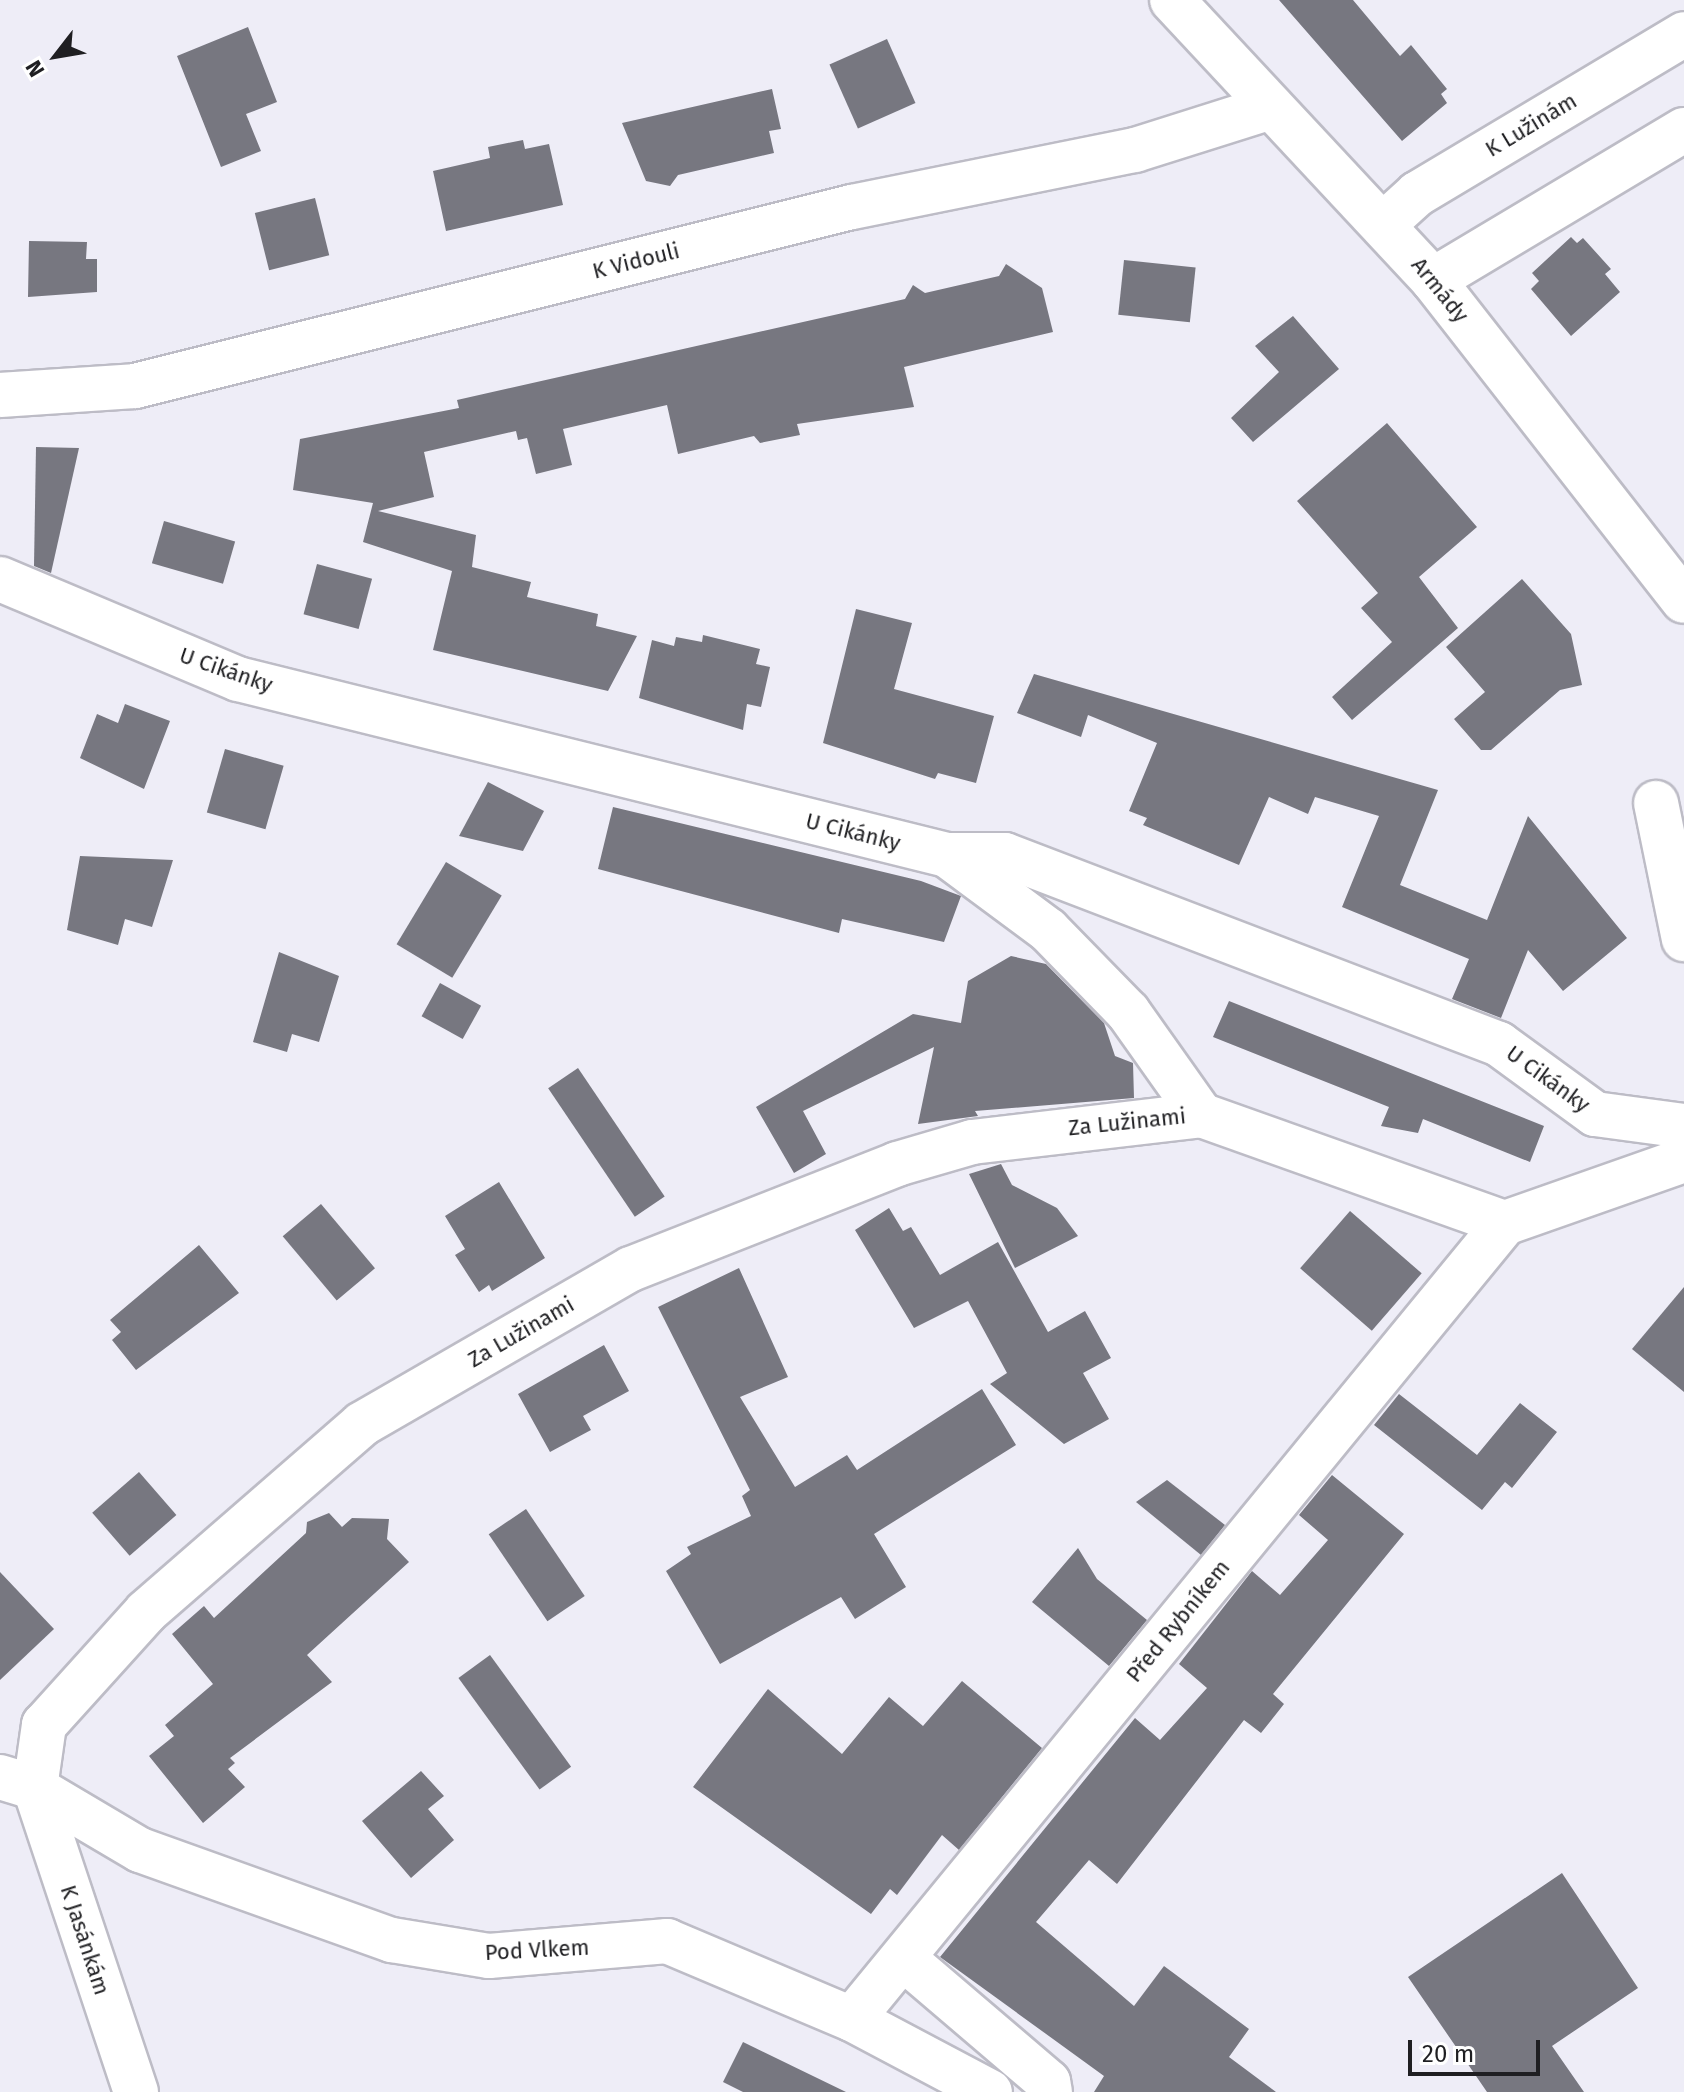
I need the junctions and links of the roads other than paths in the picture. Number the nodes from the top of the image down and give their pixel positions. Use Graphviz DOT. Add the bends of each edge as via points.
graph roads {
  1 [pos="1172,0"];
  2 [pos="1684,34"];
  3 [pos="1268,108"];
  4 [pos="1684,130"];
  5 [pos="1384,224"];
  6 [pos="1433,280"];
  7 [pos="0,395"];
  8 [pos="0,579"];
  9 [pos="1684,601"];
  10 [pos="1656,803"];
  11 [pos="947,855"];
  12 [pos="1684,939"];
  13 [pos="1201,1115"];
  14 [pos="1684,1126"];
  15 [pos="1684,1160"];
  16 [pos="1505,1223"];
  17 [pos="17,1783"];
  18 [pos="903,1958"];
  19 [pos="852,2019"];
  20 [pos="136,2092"];
  21 [pos="990,2092"];
  22 [pos="1050,2092"];
  1 -- 3 [label="street, Armády"];
  2 -- 5 [label="street, K Lužinám" via="1417,194"];
  3 -- 5 [label="street, Armády"];
  3 -- 7 [label="street, K Vidouli" via="1135,150 852,207 135,386"];
  4 -- 6 [label="street"];
  5 -- 6 [label="street, Armády"];
  6 -- 9 [label="street, Armády"];
  8 -- 11 [label="street, U Cikánky" via="238,679"];
  10 -- 12 [label="street"];
  11 -- 13 [label="street, Za Lužinami" via="1048,930 1128,1012"];
  11 -- 14 [label="street, U Cikánky" via="1005,855 1499,1044 1595,1114"];
  13 -- 16 [label="street, Za Lužinami"];
  13 -- 17 [label="street, Za Lužinami" via="972,1142 897,1164 631,1269 362,1424 146,1612 44,1725"];
  15 -- 16 [label="street"];
  16 -- 18 [label="street, Před Rybníkem"];
  17 -- 19 [label="street, Pod Vlkem" via="140,1850 392,1940 489,1956 667,1941"];
  17 -- 20 [label="street, K Jasánkám"];
  18 -- 19 [label="street, Před Rybníkem"];
  18 -- 22 [label="street" via="1048,2082"];
  19 -- 21 [label="street, Pod Vlkem"];
}
